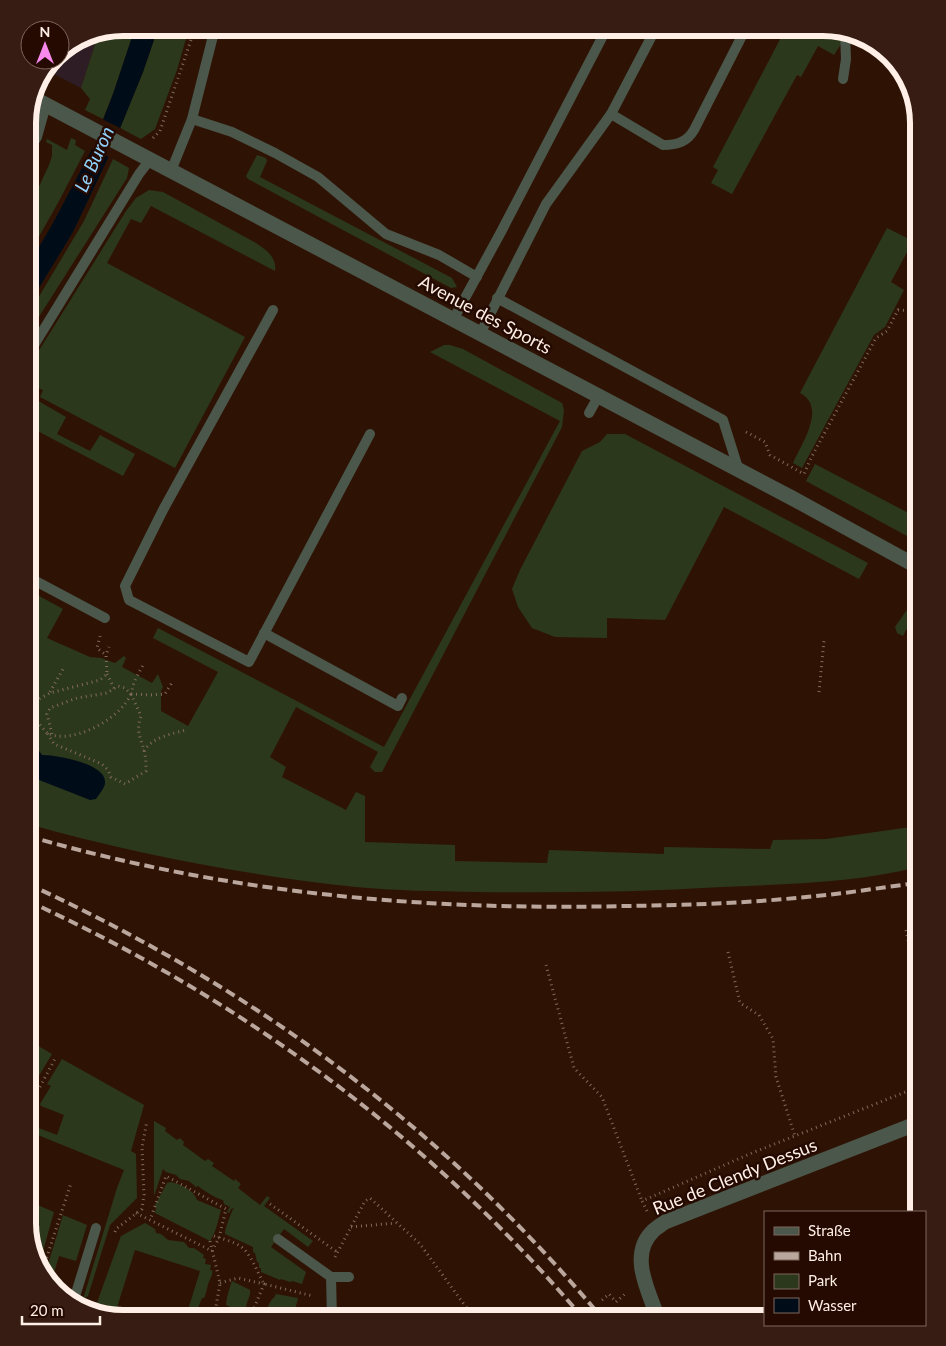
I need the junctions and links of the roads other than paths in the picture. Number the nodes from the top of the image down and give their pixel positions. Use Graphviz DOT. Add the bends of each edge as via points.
graph roads {
  1 [pos="213,36"];
  2 [pos="603,36"];
  3 [pos="652,36"];
  4 [pos="742,36"];
  5 [pos="845,39"];
  6 [pos="843,79"];
  7 [pos="39,102"];
  8 [pos="611,114"];
  9 [pos="192,119"];
  10 [pos="36,139"];
  11 [pos="149,161"];
  12 [pos="171,171"];
  13 [pos="477,277"];
  14 [pos="497,298"];
  15 [pos="273,310"];
  16 [pos="453,320"];
  17 [pos="480,334"];
  18 [pos="36,342"];
  19 [pos="598,397"];
  20 [pos="589,413"];
  21 [pos="370,434"];
  22 [pos="739,471"];
  23 [pos="910,563"];
  24 [pos="36,581"];
  25 [pos="105,618"];
  26 [pos="264,633"];
  27 [pos="402,698"];
  28 [pos="910,1126"];
  29 [pos="96,1228"];
  30 [pos="278,1239"];
  31 [pos="349,1277"];
  32 [pos="331,1278"];
  33 [pos="75,1295"];
  34 [pos="332,1310"];
  35 [pos="655,1310"];
  1 -- 9 [label="lane"];
  2 -- 13 [label="lane"];
  3 -- 8 [label="lane"];
  4 -- 8 [label="lane" via="694,130 683,142 663,145"];
  5 -- 6 [label="lane"];
  7 -- 10 [label="lane"];
  7 -- 11 [label="street, Avenue des Sports"];
  8 -- 14 [label="lane" via="546,204"];
  9 -- 12 [label="lane"];
  9 -- 13 [label="lane" via="232,132 276,153 318,177 386,234 439,255"];
  11 -- 12 [label="street, Avenue des Sports"];
  11 -- 18 [label="lane"];
  12 -- 16 [label="street, Avenue des Sports"];
  13 -- 16 [label="lane"];
  14 -- 17 [label="lane"];
  14 -- 22 [label="lane" via="723,420"];
  15 -- 26 [label="lane" via="163,510 126,586 129,600 249,662"];
  16 -- 17 [label="street, Avenue des Sports"];
  17 -- 19 [label="street, Avenue des Sports"];
  19 -- 20 [label="lane"];
  19 -- 22 [label="street, Avenue des Sports"];
  21 -- 26 [label="lane"];
  22 -- 23 [label="street, Avenue des Sports"];
  24 -- 25 [label="lane"];
  26 -- 27 [label="lane" via="398,706"];
  28 -- 35 [label="street, Rue de Clendy Dessus" via="665,1222 652,1231 640,1255"];
  29 -- 33 [label="lane"];
  30 -- 32 [label="lane"];
  31 -- 32 [label="lane"];
  32 -- 34 [label="lane"];
}
